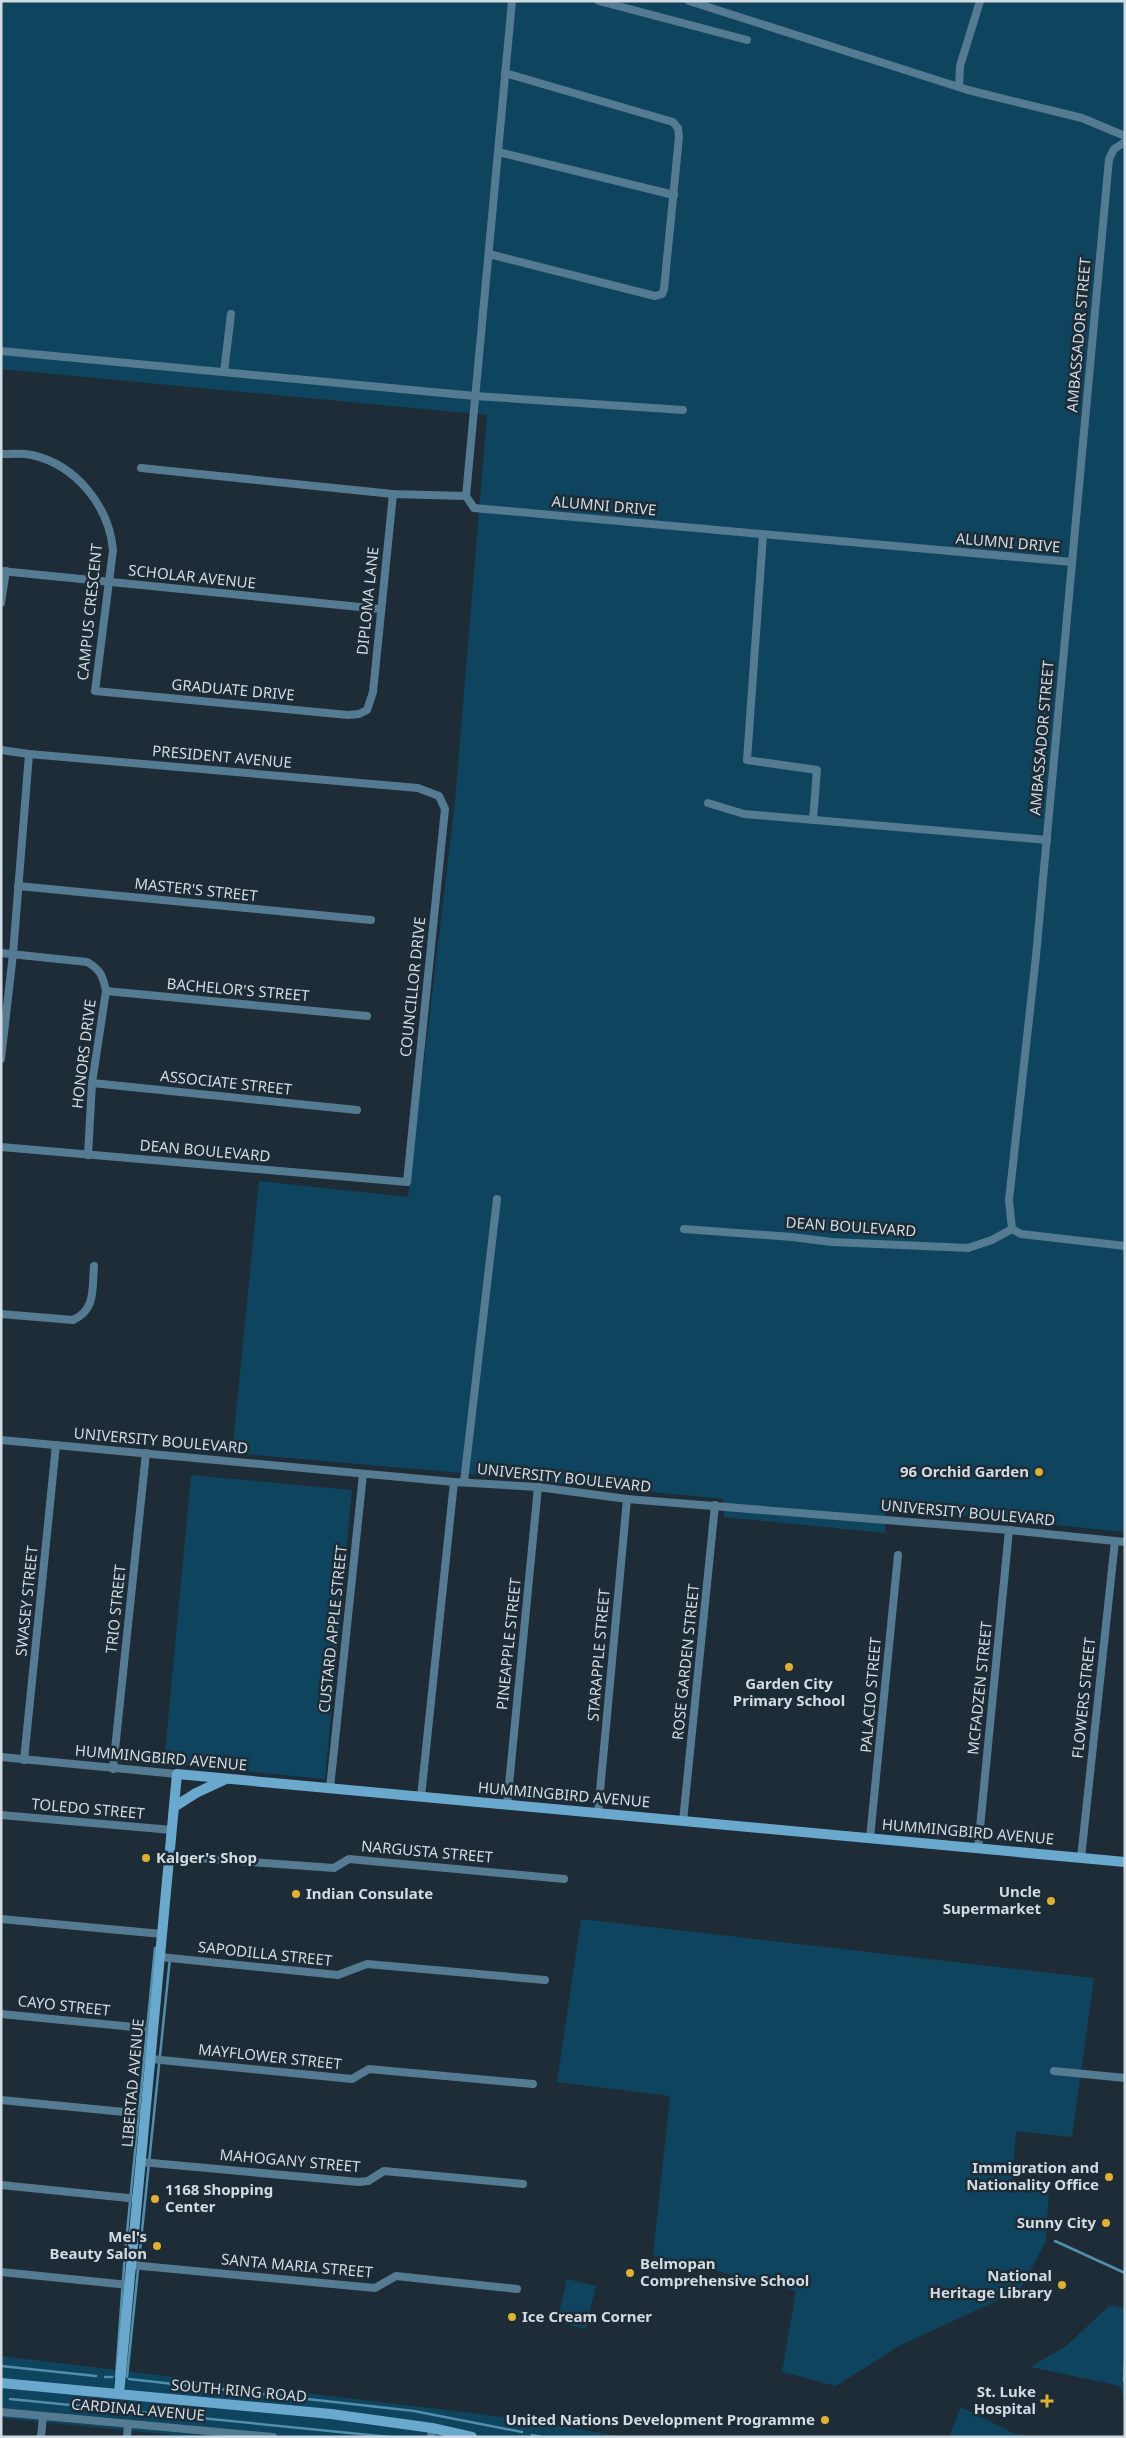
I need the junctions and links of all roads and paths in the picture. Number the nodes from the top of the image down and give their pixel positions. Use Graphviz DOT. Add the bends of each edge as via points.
graph roads {
  1 [pos="512,1"];
  2 [pos="599,1"];
  3 [pos="690,1"];
  4 [pos="980,1"];
  5 [pos="747,40"];
  6 [pos="506,73"];
  7 [pos="959,87"];
  8 [pos="1125,136"];
  9 [pos="1125,142"];
  10 [pos="498,152"];
  11 [pos="674,195"];
  12 [pos="489,254"];
  13 [pos="232,314"];
  14 [pos="1,350"];
  15 [pos="224,372"];
  16 [pos="475,396"];
  17 [pos="683,410"];
  18 [pos="1,454"];
  19 [pos="140,468"];
  20 [pos="393,494"];
  21 [pos="466,496"];
  22 [pos="763,535"];
  23 [pos="1072,562"];
  24 [pos="3,571"];
  25 [pos="110,582"];
  26 [pos="1,603"];
  27 [pos="380,609"];
  28 [pos="96,691"];
  29 [pos="367,710"];
  30 [pos="1,750"];
  31 [pos="29,754"];
  32 [pos="439,796"];
  33 [pos="708,803"];
  34 [pos="813,820"];
  35 [pos="1047,840"];
  36 [pos="18,886"];
  37 [pos="371,920"];
  38 [pos="1,953"];
  39 [pos="13,954"];
  40 [pos="106,991"];
  41 [pos="367,1016"];
  42 [pos="1,1059"];
  43 [pos="92,1083"];
  44 [pos="357,1110"];
  45 [pos="1,1147"];
  46 [pos="88,1155"];
  47 [pos="407,1182"];
  48 [pos="497,1199"];
  49 [pos="1012,1229"];
  50 [pos="684,1230"];
  51 [pos="1125,1246"];
  52 [pos="94,1266"];
  53 [pos="1,1314"];
  54 [pos="1,1440"];
  55 [pos="56,1445"];
  56 [pos="146,1453"];
  57 [pos="363,1474"];
  58 [pos="454,1482"];
  59 [pos="464,1482"];
  60 [pos="538,1487"];
  61 [pos="627,1499"];
  62 [pos="715,1505"];
  63 [pos="1009,1530"];
  64 [pos="1115,1541"];
  65 [pos="1125,1542"];
  66 [pos="898,1555"];
  67 [pos="1,1757"];
  68 [pos="24,1760"];
  69 [pos="113,1769"];
  70 [pos="178,1774"];
  71 [pos="227,1779"];
  72 [pos="330,1788"];
  73 [pos="421,1797"];
  74 [pos="507,1805"];
  75 [pos="174,1807"];
  76 [pos="598,1813"];
  77 [pos="1,1816"];
  78 [pos="684,1821"];
  79 [pos="172,1830"];
  80 [pos="870,1838"];
  81 [pos="978,1848"];
  82 [pos="170,1856"];
  83 [pos="1082,1858"];
  84 [pos="1125,1862"];
  85 [pos="564,1879"];
  86 [pos="1,1919"];
  87 [pos="162,1934"];
  88 [pos="160,1957"];
  89 [pos="545,1980"];
  90 [pos="1,2014"];
  91 [pos="154,2029"];
  92 [pos="151,2059"];
  93 [pos="1054,2071"];
  94 [pos="1125,2078"];
  95 [pos="533,2084"];
  96 [pos="1,2100"];
  97 [pos="146,2114"];
  98 [pos="141,2162"];
  99 [pos="524,2184"];
  100 [pos="1,2185"];
  101 [pos="138,2199"];
  102 [pos="131,2265"];
  103 [pos="1,2272"];
  104 [pos="129,2285"];
  105 [pos="517,2289"];
  106 [pos="1,2383"];
  107 [pos="1,2391"];
  108 [pos="119,2394"];
  109 [pos="1,2412"];
  110 [pos="42,2416"];
  111 [pos="128,2424"];
  112 [pos="431,2432"];
  113 [pos="215,2434"];
  114 [pos="41,2437"];
  115 [pos="127,2437"];
  116 [pos="273,2437"];
  117 [pos="472,2437"];
  1 -- 6 [label="street"];
  2 -- 5 [label="street"];
  3 -- 7 [label="street"];
  4 -- 7 [label="street" via="960,66"];
  6 -- 10 [label="street"];
  6 -- 11 [label="street" via="672,122 678,128 679,137"];
  7 -- 8 [label="street" via="1082,118"];
  9 -- 23 [label="street, AMBASSADOR STREET" via="1114,149 1109,159"];
  10 -- 11 [label="street"];
  10 -- 12 [label="street"];
  11 -- 12 [label="street" via="662,294 655,296"];
  12 -- 16 [label="street"];
  13 -- 15 [label="street"];
  14 -- 15 [label="street"];
  15 -- 16 [label="street"];
  16 -- 17 [label="street"];
  16 -- 21 [label="street"];
  18 -- 25 [label="street, CAMPUS CRESCENT" via="50,461 68,472 96,499 112,534"];
  19 -- 20 [label="street"];
  20 -- 21 [label="street"];
  20 -- 27 [label="street, DIPLOMA LANE"];
  21 -- 22 [label="street, ALUMNI DRIVE" via="474,508"];
  22 -- 23 [label="street, ALUMNI DRIVE"];
  22 -- 34 [label="street" via="747,760 816,770"];
  23 -- 35 [label="street, AMBASSADOR STREET"];
  24 -- 25 [label="street, SCHOLAR AVENUE"];
  24 -- 26 [label="street"];
  25 -- 27 [label="street, SCHOLAR AVENUE"];
  25 -- 28 [label="street, CAMPUS CRESCENT"];
  27 -- 29 [label="street, DIPLOMA LANE" via="373,692"];
  28 -- 29 [label="street, GRADUATE DRIVE" via="348,715"];
  30 -- 31 [label="street, PRESIDENT AVENUE"];
  31 -- 32 [label="street, PRESIDENT AVENUE" via="418,788"];
  31 -- 36 [label="street"];
  32 -- 47 [label="street, COUNCILLOR DRIVE" via="445,809"];
  33 -- 34 [label="street" via="744,814"];
  34 -- 35 [label="street"];
  35 -- 49 [label="street, AMBASSADOR STREET" via="1009,1200"];
  36 -- 37 [label="street, MASTER'S STREET"];
  36 -- 39 [label="street"];
  38 -- 39 [label="street, HONORS DRIVE"];
  39 -- 40 [label="street, HONORS DRIVE" via="87,962 98,968"];
  39 -- 42 [label="street"];
  40 -- 41 [label="street, BACHELOR'S STREET"];
  40 -- 43 [label="street, HONORS DRIVE"];
  43 -- 44 [label="street, ASSOCIATE STREET"];
  43 -- 46 [label="street, HONORS DRIVE"];
  45 -- 46 [label="street, DEAN BOULEVARD"];
  46 -- 47 [label="street, DEAN BOULEVARD"];
  48 -- 59 [label="street"];
  49 -- 50 [label="street, DEAN BOULEVARD" via="968,1248 832,1242"];
  49 -- 51 [label="street" via="1021,1234 1052,1239"];
  52 -- 53 [label="street" via="86,1314 72,1320"];
  54 -- 55 [label="street, UNIVERSITY BOULEVARD"];
  55 -- 56 [label="street, UNIVERSITY BOULEVARD"];
  55 -- 68 [label="street, SWASEY STREET"];
  56 -- 57 [label="street, UNIVERSITY BOULEVARD"];
  56 -- 69 [label="street, TRIO STREET"];
  57 -- 58 [label="street, UNIVERSITY BOULEVARD"];
  57 -- 72 [label="street, CUSTARD APPLE STREET"];
  58 -- 59 [label="street, UNIVERSITY BOULEVARD"];
  58 -- 73 [label="street"];
  59 -- 60 [label="street, UNIVERSITY BOULEVARD"];
  60 -- 61 [label="street, UNIVERSITY BOULEVARD"];
  60 -- 74 [label="street, PINEAPPLE STREET"];
  61 -- 62 [label="street, UNIVERSITY BOULEVARD"];
  61 -- 76 [label="street, STARAPPLE STREET"];
  62 -- 63 [label="street, UNIVERSITY BOULEVARD"];
  62 -- 78 [label="street, ROSE GARDEN STREET"];
  63 -- 64 [label="street, UNIVERSITY BOULEVARD"];
  63 -- 81 [label="street, MCFADZEN STREET"];
  64 -- 65 [label="street, UNIVERSITY BOULEVARD"];
  64 -- 83 [label="street, FLOWERS STREET"];
  66 -- 80 [label="street, PALACIO STREET"];
  67 -- 68 [label="street, HUMMINGBIRD AVENUE"];
  68 -- 69 [label="street, HUMMINGBIRD AVENUE"];
  69 -- 70 [label="street, HUMMINGBIRD AVENUE"];
  70 -- 71 [label="street, HUMMINGBIRD AVENUE"];
  70 -- 75 [label="street, LIBERTAD AVENUE"];
  71 -- 72 [label="street, HUMMINGBIRD AVENUE"];
  71 -- 75 [label="street"];
  72 -- 73 [label="street, HUMMINGBIRD AVENUE"];
  73 -- 74 [label="street, HUMMINGBIRD AVENUE"];
  74 -- 76 [label="street, HUMMINGBIRD AVENUE"];
  75 -- 79 [label="street, LIBERTAD AVENUE"];
  76 -- 78 [label="street, HUMMINGBIRD AVENUE"];
  77 -- 79 [label="street, TOLEDO STREET"];
  78 -- 80 [label="street, HUMMINGBIRD AVENUE"];
  79 -- 82 [label="street, LIBERTAD AVENUE"];
  80 -- 81 [label="street, HUMMINGBIRD AVENUE"];
  81 -- 83 [label="street, HUMMINGBIRD AVENUE"];
  82 -- 85 [label="street, NARGUSTA STREET" via="334,1868 349,1859"];
  82 -- 87 [label="street, LIBERTAD AVENUE"];
  83 -- 84 [label="street, HUMMINGBIRD AVENUE"];
  86 -- 87 [label="street"];
  87 -- 88 [label="street, LIBERTAD AVENUE"];
  88 -- 89 [label="street, SAPODILLA STREET" via="338,1975 367,1964"];
  88 -- 91 [label="street, LIBERTAD AVENUE"];
  90 -- 91 [label="street, CAYO STREET"];
  91 -- 92 [label="street, LIBERTAD AVENUE"];
  92 -- 95 [label="street, MAYFLOWER STREET" via="352,2079 369,2069"];
  92 -- 97 [label="street, LIBERTAD AVENUE"];
  93 -- 94 [label="street"];
  96 -- 97 [label="street"];
  97 -- 98 [label="street, LIBERTAD AVENUE"];
  98 -- 99 [label="street, MAHOGANY STREET" via="359,2182 368,2181 384,2171"];
  98 -- 101 [label="street, LIBERTAD AVENUE"];
  100 -- 101 [label="street"];
  101 -- 102 [label="street, LIBERTAD AVENUE"];
  102 -- 104 [label="street, LIBERTAD AVENUE"];
  102 -- 105 [label="street, SANTA MARIA STREET" via="375,2288 396,2276"];
  103 -- 104 [label="street"];
  104 -- 108 [label="street, LIBERTAD AVENUE"];
  106 -- 107 [label="street"];
  106 -- 108 [label="street, SOUTH RING ROAD"];
  108 -- 112 [label="street, SOUTH RING ROAD" via="331,2414"];
  109 -- 110 [label="street, CARDINAL AVENUE"];
  110 -- 111 [label="street, CARDINAL AVENUE"];
  110 -- 114 [label="street"];
  111 -- 113 [label="street, CARDINAL AVENUE"];
  111 -- 115 [label="street"];
  112 -- 117 [label="street, SOUTH RING ROAD"];
  113 -- 116 [label="street, CARDINAL AVENUE"];
}
